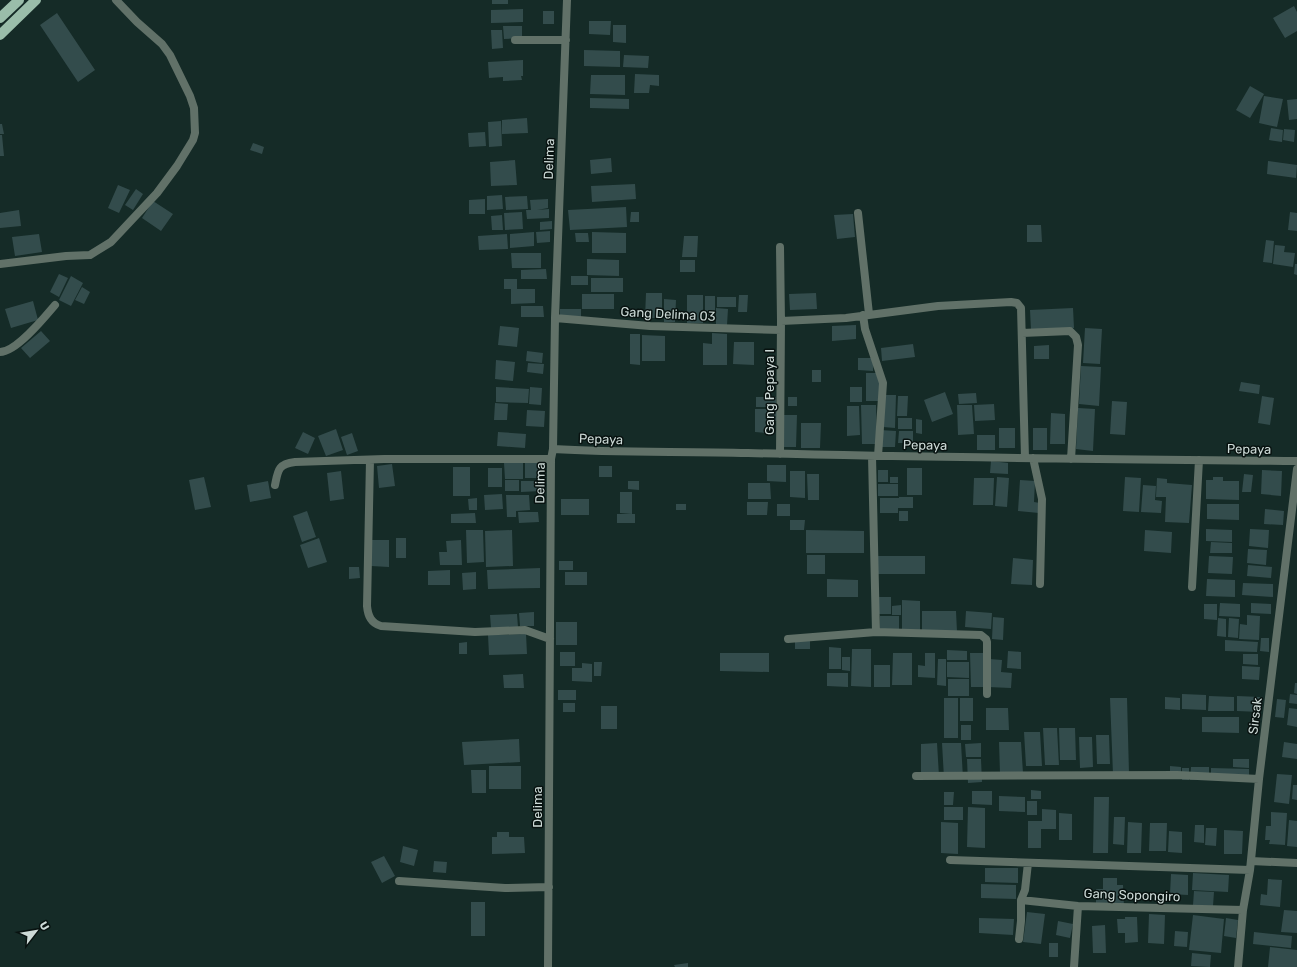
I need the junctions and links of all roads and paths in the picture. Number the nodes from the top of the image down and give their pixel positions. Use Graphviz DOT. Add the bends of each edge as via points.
graph roads {
  1 [pos="19,0"];
  2 [pos="36,0"];
  3 [pos="116,0"];
  4 [pos="567,0"];
  5 [pos="0,18"];
  6 [pos="0,35"];
  7 [pos="515,40"];
  8 [pos="566,40"];
  9 [pos="858,214"];
  10 [pos="780,247"];
  11 [pos="0,264"];
  12 [pos="55,305"];
  13 [pos="866,314"];
  14 [pos="555,318"];
  15 [pos="781,326"];
  16 [pos="1022,333"];
  17 [pos="0,352"];
  18 [pos="553,450"];
  19 [pos="780,454"];
  20 [pos="875,456"];
  21 [pos="1029,458"];
  22 [pos="551,459"];
  23 [pos="1071,459"];
  24 [pos="370,460"];
  25 [pos="1198,460"];
  26 [pos="1297,461"];
  27 [pos="1297,469"];
  28 [pos="275,485"];
  29 [pos="1295,493"];
  30 [pos="1040,584"];
  31 [pos="1192,587"];
  32 [pos="876,632"];
  33 [pos="550,639"];
  34 [pos="788,639"];
  35 [pos="987,694"];
  36 [pos="916,776"];
  37 [pos="1259,779"];
  38 [pos="950,860"];
  39 [pos="1028,863"];
  40 [pos="1297,863"];
  41 [pos="1250,866"];
  42 [pos="399,881"];
  43 [pos="549,887"];
  44 [pos="1021,900"];
  45 [pos="1078,906"];
  46 [pos="1243,910"];
  47 [pos="1019,939"];
  48 [pos="548,967"];
  49 [pos="1074,967"];
  50 [pos="1238,967"];
  1 -- 5 [label="main road"];
  2 -- 6 [label="main road"];
  3 -- 11 [label="street" via="170,55 194,108 193,140 157,193 111,242 90,255"];
  4 -- 8 [label="street, Delima"];
  7 -- 8 [label="street"];
  8 -- 14 [label="street, Delima"];
  9 -- 13 [label="street"];
  10 -- 15 [label="street, Gang Pepaya I"];
  12 -- 17 [label="street" via="38,326 9,350"];
  13 -- 15 [label="street, Gang Delima 03"];
  13 -- 16 [label="street, Gang Delima 03" via="938,306 1011,302 1017,303 1021,308"];
  13 -- 20 [label="street" via="865,329 882,383"];
  14 -- 15 [label="street, Gang Delima 03" via="650,326"];
  14 -- 18 [label="street, Delima"];
  15 -- 19 [label="street, Gang Pepaya I"];
  16 -- 21 [label="street"];
  16 -- 23 [label="street" via="1070,331 1076,337 1078,345"];
  18 -- 19 [label="street, Pepaya"];
  18 -- 22 [label="street, Delima"];
  19 -- 20 [label="street, Pepaya"];
  20 -- 21 [label="street, Pepaya"];
  20 -- 32 [label="street"];
  21 -- 23 [label="street, Pepaya"];
  21 -- 30 [label="street" via="1042,499"];
  22 -- 24 [label="street"];
  22 -- 33 [label="street, Delima"];
  23 -- 25 [label="street, Pepaya"];
  24 -- 28 [label="street" via="287,463 277,471"];
  24 -- 33 [label="street" via="367,606 370,619 381,626 475,632 525,630"];
  25 -- 26 [label="street, Pepaya"];
  25 -- 31 [label="street"];
  27 -- 29 [label="street, Sirsak"];
  29 -- 37 [label="street, Sirsak"];
  32 -- 34 [label="street"];
  32 -- 35 [label="street" via="984,636 987,642"];
  33 -- 43 [label="street, Delima"];
  36 -- 37 [label="street" via="1177,775"];
  37 -- 41 [label="street, Sirsak"];
  38 -- 39 [label="street"];
  39 -- 41 [label="street"];
  39 -- 44 [label="street" via="1025,890"];
  40 -- 41 [label="street"];
  41 -- 46 [label="street, Sirsak"];
  42 -- 43 [label="street" via="505,888"];
  43 -- 48 [label="street, Delima"];
  44 -- 45 [label="street, Gang Sopongiro"];
  44 -- 47 [label="street"];
  45 -- 46 [label="street, Gang Sopongiro"];
  45 -- 49 [label="street"];
  46 -- 50 [label="street, Sirsak"];
}
